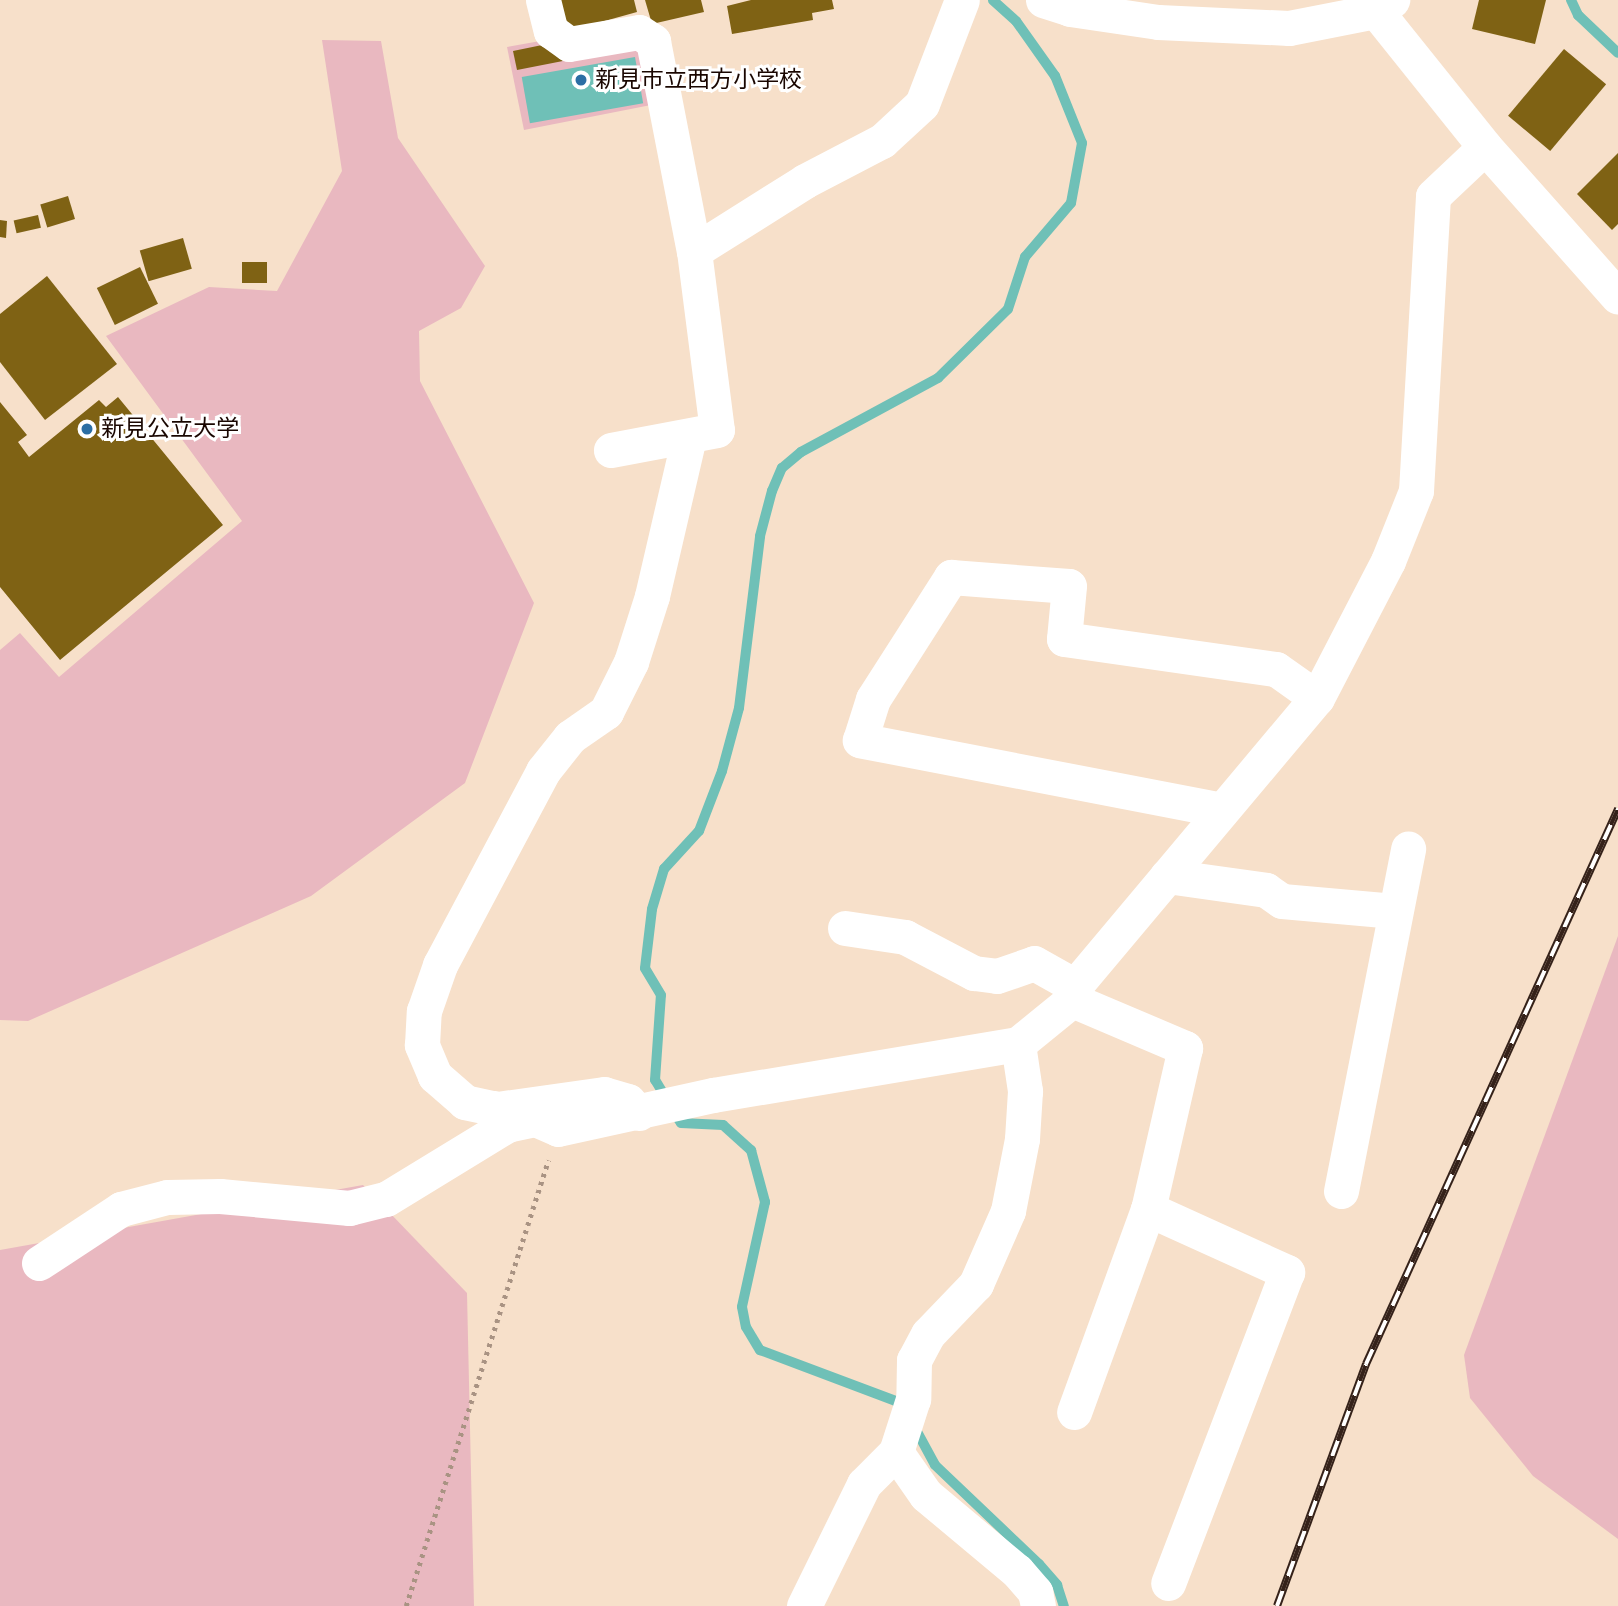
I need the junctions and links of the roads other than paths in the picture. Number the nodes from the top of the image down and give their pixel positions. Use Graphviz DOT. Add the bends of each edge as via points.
graph roads {
  1 [pos="543,0"];
  2 [pos="962,0"];
  3 [pos="1043,0"];
  4 [pos="1378,4"];
  5 [pos="1485,146"];
  6 [pos="694,251"];
  7 [pos="1618,297"];
  8 [pos="689,437"];
  9 [pos="611,450"];
  10 [pos="1317,698"];
  11 [pos="1222,810"];
  12 [pos="1408,848"];
  13 [pos="1167,876"];
  14 [pos="1395,911"];
  15 [pos="845,928"];
  16 [pos="1073,993"];
  17 [pos="1018,1044"];
  18 [pos="639,1113"];
  19 [pos="500,1116"];
  20 [pos="1341,1191"];
  21 [pos="1148,1209"];
  22 [pos="38,1263"];
  23 [pos="1074,1412"];
  24 [pos="898,1446"];
  25 [pos="1168,1583"];
  26 [pos="804,1606"];
  27 [pos="1038,1606"];
  1 -- 6 [label="street" via="551,31 569,44 639,32 653,41"];
  2 -- 6 [label="street" via="939,71 922,104 882,141 805,181"];
  3 -- 4 [label="street" via="1070,9 1158,22 1289,28"];
  4 -- 5 [label="street"];
  5 -- 7 [label="street"];
  5 -- 10 [label="street" via="1433,197 1416,491 1388,561"];
  6 -- 8 [label="street" via="717,430"];
  8 -- 9 [label="street"];
  8 -- 19 [label="street" via="652,596 631,662 606,712 570,737 536,782 440,965 424,1011 422,1045 435,1076 465,1102"];
  10 -- 11 [label="street"];
  10 -- 11 [label="street" via="1276,669 1063,639 1069,586 951,577 873,699 860,740"];
  11 -- 13 [label="street"];
  12 -- 14 [label="street"];
  13 -- 14 [label="street" via="1266,890 1282,901"];
  13 -- 16 [label="street"];
  14 -- 20 [label="street"];
  15 -- 16 [label="street" via="905,937 974,973 997,976 1034,962"];
  16 -- 17 [label="street"];
  16 -- 21 [label="street" via="1185,1048"];
  17 -- 18 [label="street" via="713,1095"];
  17 -- 24 [label="street" via="1024,1115 1008,1211 976,1284 928,1334 914,1360 913,1399"];
  18 -- 19 [label="street" via="558,1129 534,1119"];
  18 -- 19 [label="street" via="628,1101 604,1094"];
  19 -- 22 [label="street" via="386,1199 349,1208 220,1196 167,1198 121,1209"];
  21 -- 23 [label="street"];
  21 -- 25 [label="street" via="1287,1272"];
  24 -- 26 [label="street" via="864,1484"];
  24 -- 27 [label="street" via="926,1495 1017,1571 1035,1592"];
}
